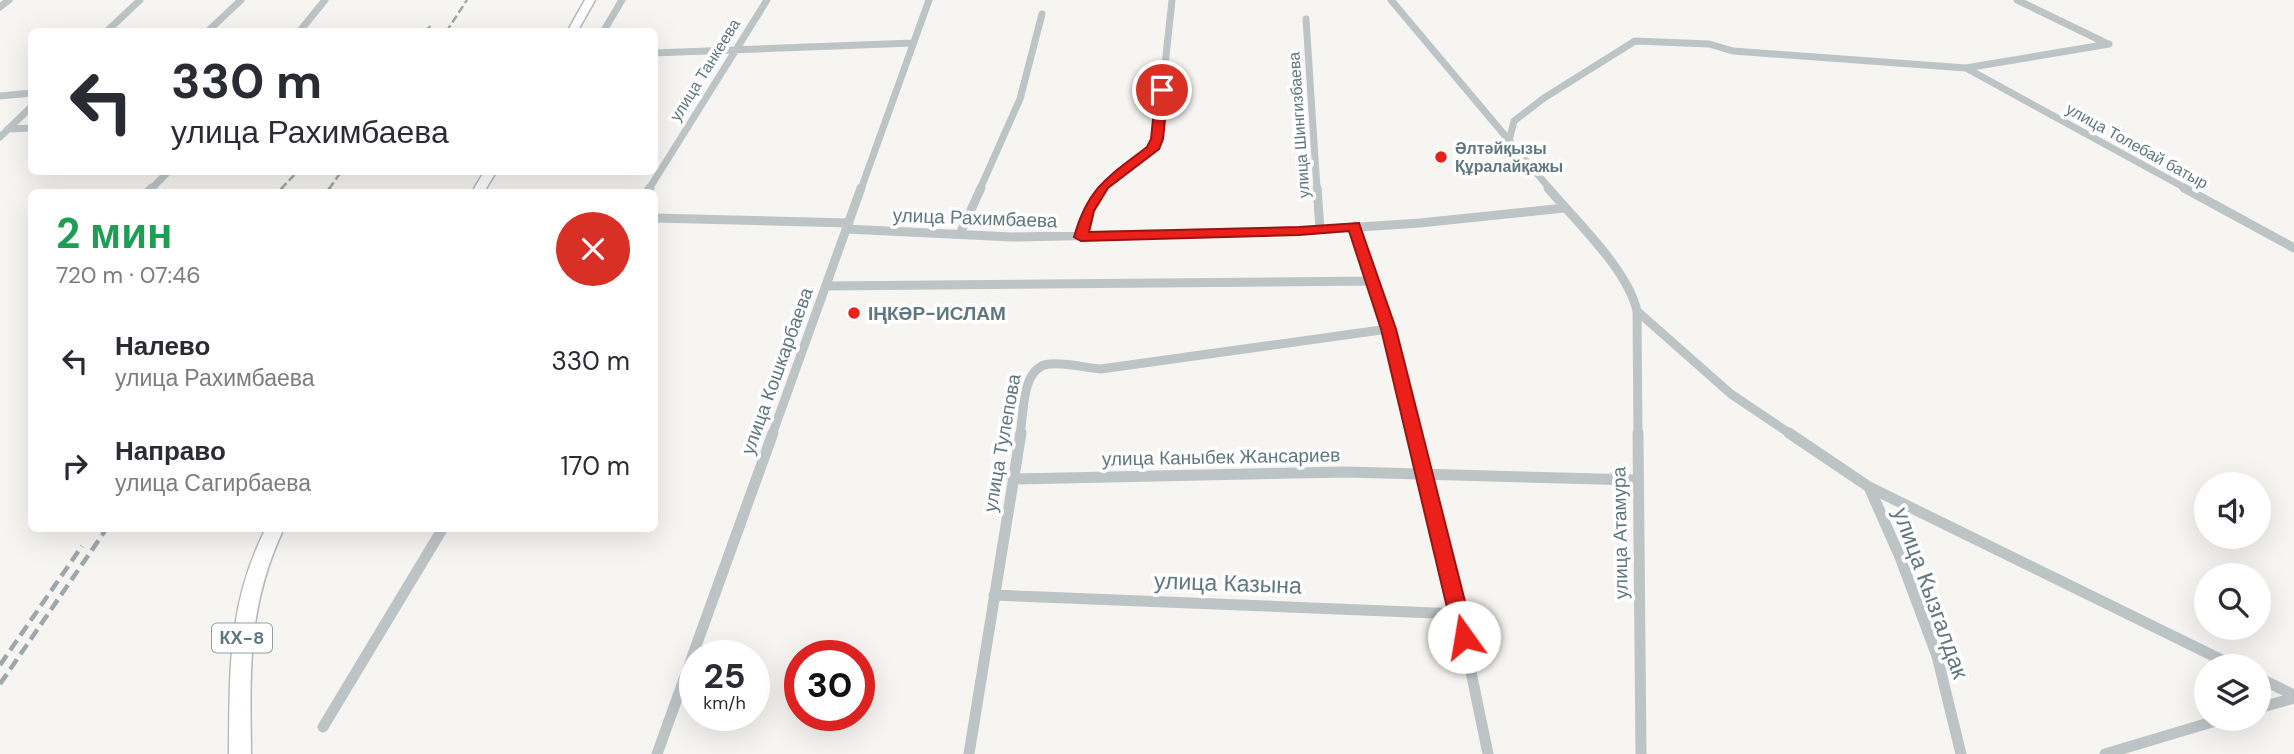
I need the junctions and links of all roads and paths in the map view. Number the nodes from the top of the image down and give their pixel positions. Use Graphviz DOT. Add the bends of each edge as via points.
graph roads {
  1 [pos="9,0"];
  2 [pos="140,0"];
  3 [pos="241,0"];
  4 [pos="325,0"];
  5 [pos="590,0"];
  6 [pos="622,0"];
  7 [pos="767,0"];
  8 [pos="929,0"];
  9 [pos="1172,0"];
  10 [pos="1391,0"];
  11 [pos="2017,0"];
  12 [pos="0,7"];
  13 [pos="1042,14"];
  14 [pos="1306,19"];
  15 [pos="110,28"];
  16 [pos="211,28"];
  17 [pos="302,28"];
  18 [pos="574,28"];
  19 [pos="605,28"];
  20 [pos="913,43"];
  21 [pos="737,50"];
  22 [pos="658,53"];
  23 [pos="1966,68"];
  24 [pos="28,93"];
  25 [pos="3,94"];
  26 [pos="28,110"];
  27 [pos="28,128"];
  28 [pos="8,129"];
  29 [pos="0,137"];
  30 [pos="1509,141"];
  31 [pos="658,173"];
  32 [pos="165,175"];
  33 [pos="151,189"];
  34 [pos="1564,208"];
  35 [pos="658,218"];
  36 [pos="848,226"];
  37 [pos="1355,226"];
  38 [pos="1320,229"];
  39 [pos="960,234"];
  40 [pos="1081,237"];
  41 [pos="2294,248"];
  42 [pos="1373,281"];
  43 [pos="826,286"];
  44 [pos="1637,312"];
  45 [pos="1388,329"];
  46 [pos="1426,474"];
  47 [pos="1013,479"];
  48 [pos="1636,480"];
  49 [pos="1869,487"];
  50 [pos="273,532"];
  51 [pos="441,532"];
  52 [pos="994,595"];
  53 [pos="1459,614"];
  54 [pos="2209,654"];
  55 [pos="2271,684"];
  56 [pos="2294,696"];
  57 [pos="2271,704"];
  58 [pos="323,727"];
  59 [pos="2194,727"];
  60 [pos="240,754"];
  61 [pos="657,754"];
  62 [pos="968,754"];
  63 [pos="1488,754"];
  64 [pos="1641,754"];
  65 [pos="1961,754"];
  66 [pos="2105,754"];
  1 -- 12 [label="street"];
  2 -- 15 [label="street"];
  3 -- 16 [label="street"];
  4 -- 17 [label="street"];
  5 -- 18 [label="main road"];
  6 -- 19 [label="street"];
  7 -- 21 [label="street, улица Танкеева"];
  8 -- 20 [label="street, улица Кошкарбаева"];
  9 -- 40 [label="street" via="1157,139 1153,149 1103,186 1087,211"];
  10 -- 30 [label="street"];
  11 -- 23 [label="street" via="2109,44"];
  13 -- 39 [label="street" via="1020,99"];
  14 -- 38 [label="street, улица Шингизбаева"];
  20 -- 21 [label="street"];
  20 -- 36 [label="street, улица Кошкарбаева"];
  21 -- 22 [label="street"];
  21 -- 31 [label="street, улица Танкеева"];
  23 -- 30 [label="street" via="1635,41 1514,121"];
  23 -- 41 [label="street, улица Толебай батыр"];
  24 -- 25 [label="street"];
  26 -- 28 [label="street"];
  27 -- 28 [label="street"];
  28 -- 29 [label="street"];
  30 -- 34 [label="street"];
  32 -- 33 [label="street"];
  34 -- 37 [label="street, улица Рахимбаева"];
  34 -- 44 [label="street" via="1622,276 1633,293"];
  35 -- 36 [label="street, улица Рахимбаева"];
  36 -- 39 [label="street, улица Рахимбаева"];
  36 -- 43 [label="street, улица Кошкарбаева"];
  37 -- 38 [label="street, улица Рахимбаева"];
  37 -- 42 [label="street"];
  38 -- 40 [label="street, улица Рахимбаева"];
  39 -- 40 [label="street, улица Рахимбаева"];
  42 -- 43 [label="street"];
  42 -- 45 [label="street"];
  43 -- 61 [label="street, улица Кошкарбаева"];
  44 -- 48 [label="street, улица Атамура"];
  44 -- 49 [label="street" via="1731,394"];
  45 -- 46 [label="street"];
  45 -- 47 [label="street, улица Тулепова" via="1101,369 1040,363 1030,376"];
  46 -- 47 [label="street, улица Каныбек Жансариев"];
  46 -- 48 [label="street, улица Каныбек Жансариев"];
  46 -- 53 [label="street"];
  47 -- 52 [label="street, улица Тулепова"];
  48 -- 64 [label="street, улица Атамура"];
  49 -- 54 [label="street"];
  49 -- 65 [label="street, улица Кызгалдак" via="1937,656"];
  50 -- 60 [label="main road, КХ-8" via="258,558 245,605"];
  51 -- 58 [label="street"];
  52 -- 53 [label="street, улица Казына"];
  52 -- 62 [label="street, улица Тулепова"];
  53 -- 63 [label="street"];
  55 -- 56 [label="street"];
  56 -- 57 [label="street"];
  59 -- 66 [label="street"];
}
